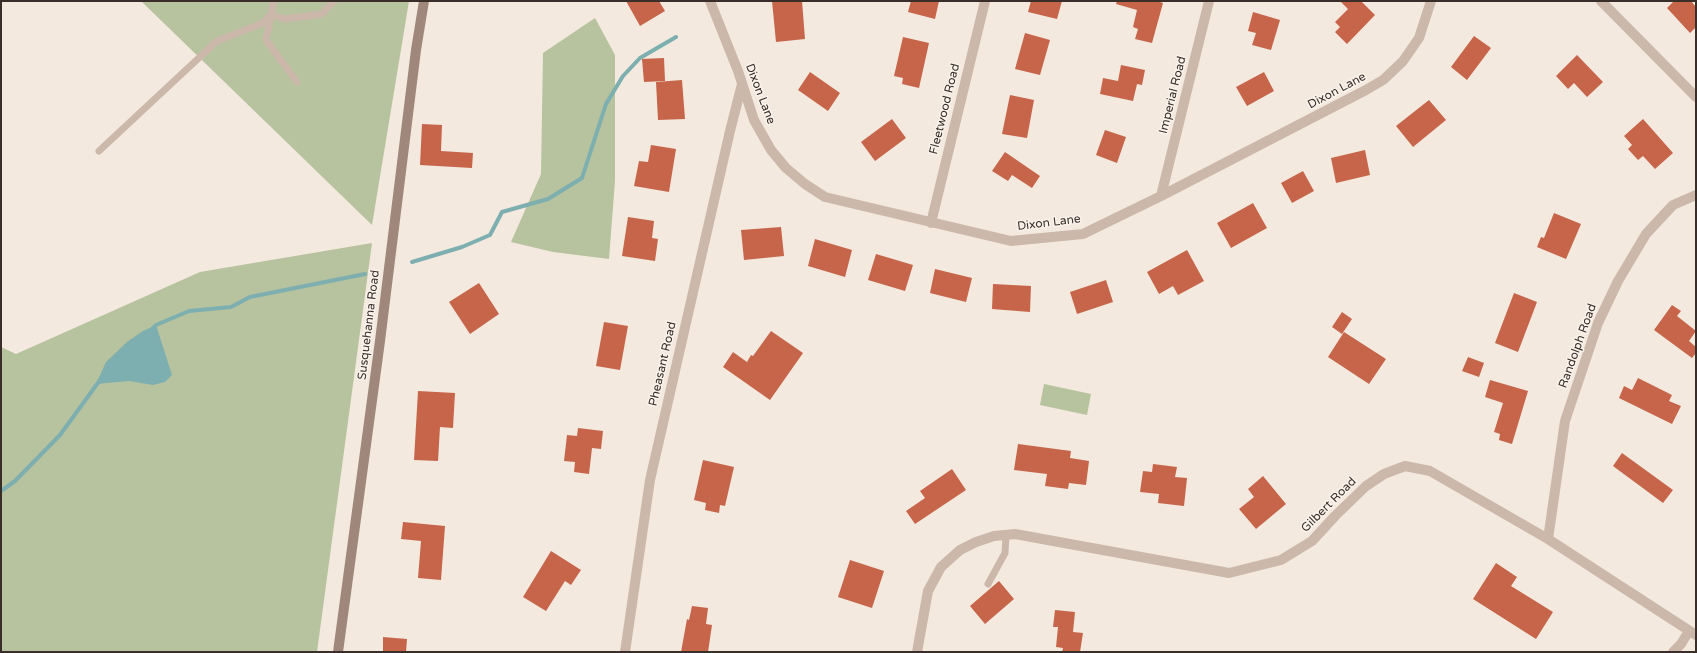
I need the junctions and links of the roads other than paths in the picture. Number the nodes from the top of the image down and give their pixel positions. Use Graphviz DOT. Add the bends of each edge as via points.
graph roads {
  1 [pos="274,1"];
  2 [pos="334,1"];
  3 [pos="424,1"];
  4 [pos="710,1"];
  5 [pos="985,1"];
  6 [pos="1209,1"];
  7 [pos="1431,1"];
  8 [pos="1601,1"];
  9 [pos="271,14"];
  10 [pos="297,82"];
  11 [pos="742,84"];
  12 [pos="1696,97"];
  13 [pos="100,151"];
  14 [pos="1696,195"];
  15 [pos="1161,196"];
  16 [pos="931,223"];
  17 [pos="1006,535"];
  18 [pos="1548,539"];
  19 [pos="988,584"];
  20 [pos="1693,633"];
  21 [pos="338,652"];
  22 [pos="625,652"];
  23 [pos="917,652"];
  24 [pos="1673,652"];
  1 -- 9 [label="lane"];
  2 -- 9 [label="lane" via="322,14 285,19"];
  3 -- 21 [label="main road, Susquehanna Road"];
  4 -- 11 [label="street, Dixon Lane"];
  5 -- 16 [label="street, Fleetwood Road"];
  6 -- 15 [label="street, Imperial Road"];
  7 -- 15 [label="street, Dixon Lane" via="1419,38 1403,61 1383,80"];
  8 -- 12 [label="street"];
  9 -- 10 [label="lane" via="266,40"];
  9 -- 13 [label="lane" via="263,23 217,41"];
  11 -- 16 [label="street, Dixon Lane" via="754,120 771,150 804,184 825,197"];
  11 -- 22 [label="street, Pheasant Road" via="650,480"];
  14 -- 18 [label="street, Randolph Road" via="1673,205 1646,234 1618,281 1599,320 1566,421"];
  15 -- 16 [label="street, Dixon Lane" via="1083,234 1011,241"];
  17 -- 18 [label="street, Gilbert Road" via="1015,534 1229,573 1281,560 1312,541 1366,486 1384,474 1405,466 1430,471"];
  17 -- 19 [label="lane" via="1005,553"];
  17 -- 23 [label="street, Gilbert Road" via="994,536 960,550 941,567 928,591"];
  18 -- 20 [label="street, Gilbert Road"];
  20 -- 24 [label="street"];
}
